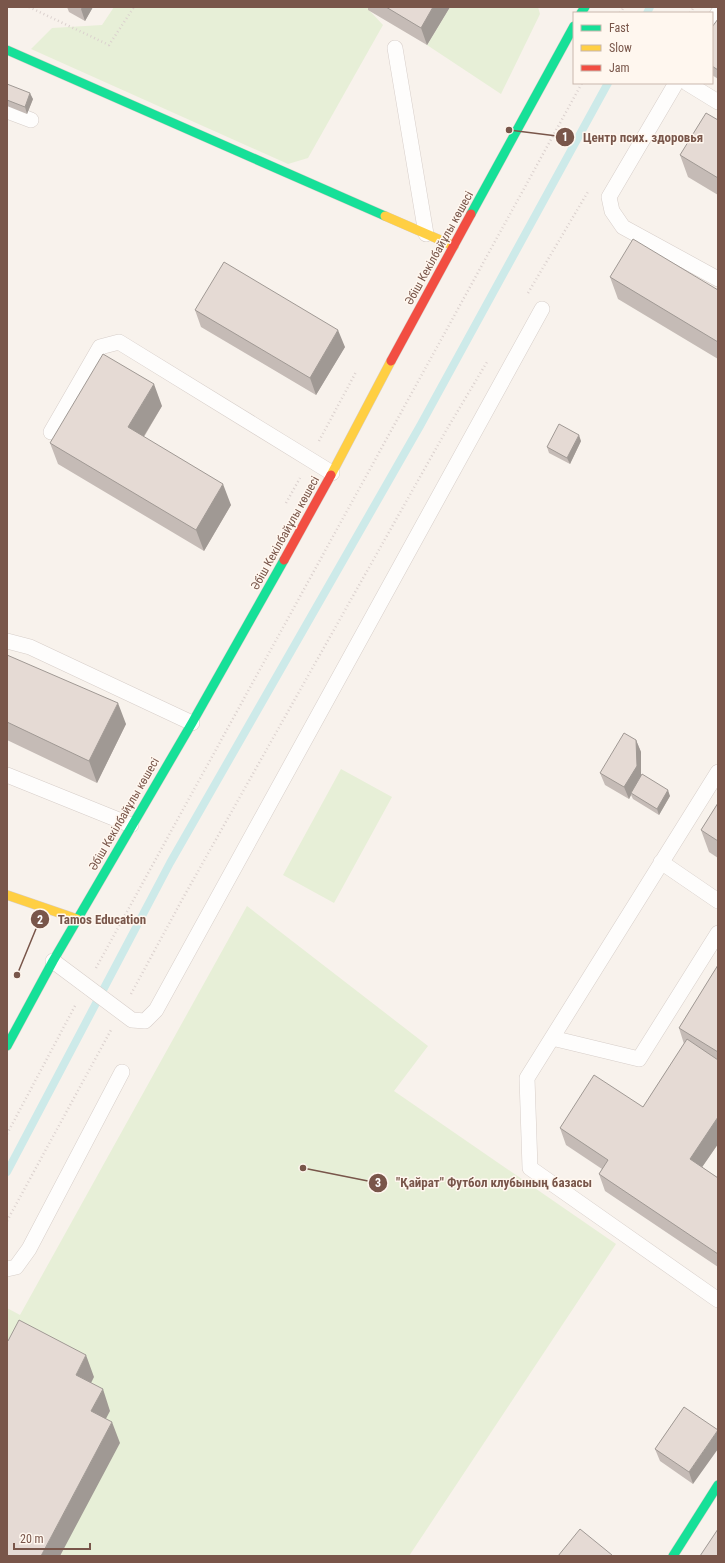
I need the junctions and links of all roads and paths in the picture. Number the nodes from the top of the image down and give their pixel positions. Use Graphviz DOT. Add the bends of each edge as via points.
graph roads {
  1 [pos="29,7"];
  2 [pos="134,7"];
  3 [pos="573,28"];
  4 [pos="395,48"];
  5 [pos="7,50"];
  6 [pos="581,84"];
  7 [pos="675,84"];
  8 [pos="689,84"];
  9 [pos="718,102"];
  10 [pos="7,111"];
  11 [pos="31,120"];
  12 [pos="592,185"];
  13 [pos="426,234"];
  14 [pos="454,246"];
  15 [pos="718,280"];
  16 [pos="528,293"];
  17 [pos="542,309"];
  18 [pos="487,361"];
  19 [pos="359,367"];
  20 [pos="51,432"];
  21 [pos="309,459"];
  22 [pos="332,473"];
  23 [pos="286,503"];
  24 [pos="7,640"];
  25 [pos="192,723"];
  26 [pos="718,772"];
  27 [pos="7,774"];
  28 [pos="131,824"];
  29 [pos="661,862"];
  30 [pos="7,895"];
  31 [pos="718,901"];
  32 [pos="77,919"];
  33 [pos="718,933"];
  34 [pos="53,961"];
  35 [pos="85,987"];
  36 [pos="118,1009"];
  37 [pos="552,1038"];
  38 [pos="7,1046"];
  39 [pos="122,1072"];
  40 [pos="7,1134"];
  41 [pos="7,1221"];
  42 [pos="7,1269"];
  43 [pos="718,1300"];
  44 [pos="718,1485"];
  45 [pos="673,1556"];
  1 -- 2 [label="path" via="109,46"];
  3 -- 14 [label="street, Әбіш Кекілбайұлы көшесі"];
  4 -- 13 [label="lane"];
  5 -- 13 [label="street"];
  6 -- 35 [label="path"];
  7 -- 15 [label="lane" via="609,197 612,211 623,227"];
  8 -- 9 [label="lane"];
  10 -- 11 [label="lane"];
  12 -- 16 [label="path"];
  13 -- 14 [label="street"];
  14 -- 22 [label="street, Әбіш Кекілбайұлы көшесі"];
  17 -- 36 [label="lane" via="156,1010 145,1021 132,1020"];
  18 -- 36 [label="path"];
  19 -- 21 [label="path"];
  20 -- 21 [label="lane" via="100,347 119,342"];
  21 -- 22 [label="lane"];
  21 -- 23 [label="path"];
  22 -- 25 [label="street, Әбіш Кекілбайұлы көшесі"];
  24 -- 25 [label="lane" via="30,647"];
  25 -- 28 [label="street, Әбіш Кекілбайұлы көшесі"];
  26 -- 29 [label="lane"];
  27 -- 28 [label="lane"];
  28 -- 32 [label="street, Әбіш Кекілбайұлы көшесі"];
  29 -- 31 [label="lane"];
  29 -- 37 [label="lane"];
  30 -- 32 [label="street"];
  32 -- 34 [label="street, Әбіш Кекілбайұлы көшесі"];
  33 -- 37 [label="lane" via="639,1059"];
  34 -- 35 [label="lane"];
  34 -- 38 [label="street, Әбіш Кекілбайұлы көшесі"];
  35 -- 36 [label="lane"];
  35 -- 40 [label="path"];
  36 -- 41 [label="path"];
  37 -- 43 [label="lane" via="527,1078 530,1168"];
  39 -- 42 [label="lane" via="29,1249 16,1267"];
  44 -- 45 [label="street"];
}
